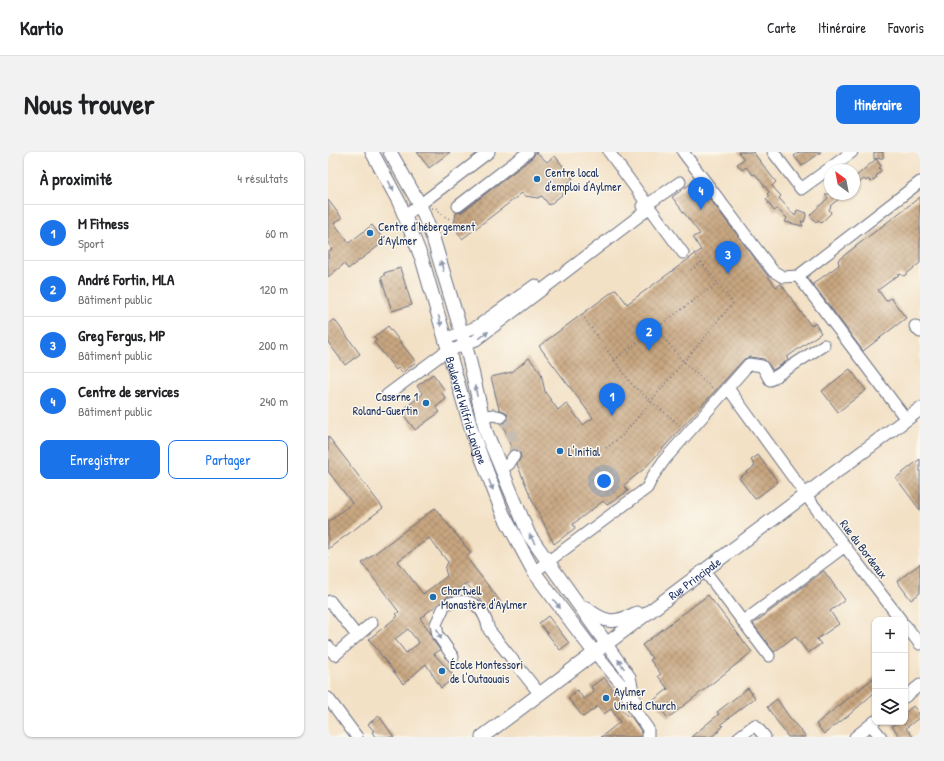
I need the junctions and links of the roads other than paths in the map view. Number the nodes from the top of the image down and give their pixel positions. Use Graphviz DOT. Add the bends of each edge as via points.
graph roads {
  1 [pos="372,152"];
  2 [pos="390,152"];
  3 [pos="489,152"];
  4 [pos="528,152"];
  5 [pos="609,152"];
  6 [pos="683,152"];
  7 [pos="773,152"];
  8 [pos="852,152"];
  9 [pos="680,182"];
  10 [pos="920,182"];
  11 [pos="648,204"];
  12 [pos="424,206"];
  13 [pos="458,206"];
  14 [pos="405,216"];
  15 [pos="683,253"];
  16 [pos="798,276"];
  17 [pos="463,339"];
  18 [pos="447,344"];
  19 [pos="824,345"];
  20 [pos="724,392"];
  21 [pos="386,395"];
  22 [pos="920,409"];
  23 [pos="482,417"];
  24 [pos="500,417"];
  25 [pos="906,419"];
  26 [pos="514,456"];
  27 [pos="501,469"];
  28 [pos="805,494"];
  29 [pos="845,546"];
  30 [pos="547,562"];
  31 [pos="704,570"];
  32 [pos="534,572"];
  33 [pos="571,593"];
  34 [pos="666,598"];
  35 [pos="328,602"];
  36 [pos="899,617"];
  37 [pos="743,622"];
  38 [pos="372,623"];
  39 [pos="908,629"];
  40 [pos="357,636"];
  41 [pos="606,643"];
  42 [pos="920,644"];
  43 [pos="328,646"];
  44 [pos="594,652"];
  45 [pos="769,656"];
  46 [pos="453,657"];
  47 [pos="920,685"];
  48 [pos="540,693"];
  49 [pos="908,695"];
  50 [pos="328,698"];
  51 [pos="332,712"];
  52 [pos="637,714"];
  53 [pos="872,724"];
  54 [pos="874,725"];
  55 [pos="357,737"];
  56 [pos="482,737"];
  57 [pos="648,737"];
  58 [pos="739,737"];
  59 [pos="765,737"];
  60 [pos="856,737"];
  61 [pos="881,737"];
  1 -- 14 [label="main road, Boulevard Wilfrid-Lavigne, one-way"];
  2 -- 12 [label="main road, Boulevard Wilfrid-Lavigne"];
  3 -- 12 [label="street"];
  4 -- 13 [label="street"];
  5 -- 11 [label="street"];
  6 -- 16 [label="street" via="773,271 783,278"];
  7 -- 8 [label="street" via="801,189"];
  9 -- 11 [label="street"];
  10 -- 16 [label="street"];
  11 -- 15 [label="street"];
  11 -- 17 [label="street" via="643,213 476,340"];
  12 -- 14 [label="street"];
  17 -- 12 [label="main road, Boulevard Wilfrid-Lavigne, one-way"];
  14 -- 18 [label="main road, Boulevard Wilfrid-Lavigne, one-way" via="422,259"];
  16 -- 25 [label="street"];
  17 -- 18 [label="street"];
  23 -- 17 [label="main road, Boulevard Wilfrid-Lavigne, one-way"];
  18 -- 21 [label="street"];
  18 -- 32 [label="main road, Boulevard Wilfrid-Lavigne, one-way" via="484,467 503,514"];
  19 -- 20 [label="street" via="770,380 762,366 749,364"];
  20 -- 28 [label="street, Rue du Bordeaux"];
  20 -- 30 [label="street" via="665,459 647,488"];
  22 -- 25 [label="main road, Rue Principale"];
  23 -- 24 [label="street"];
  23 -- 27 [label="main road, Boulevard Wilfrid-Lavigne"];
  25 -- 28 [label="main road, Rue Principale"];
  26 -- 27 [label="street" via="509,464"];
  30 -- 27 [label="main road, Boulevard Wilfrid-Lavigne, one-way" via="529,535"];
  28 -- 29 [label="street, Rue du Bordeaux"];
  28 -- 31 [label="main road, Rue Principale"];
  29 -- 36 [label="street, Rue du Bordeaux"];
  29 -- 37 [label="street"];
  30 -- 32 [label="street"];
  30 -- 33 [label="main road, Boulevard Wilfrid-Lavigne"];
  31 -- 34 [label="main road, Rue Principale"];
  31 -- 37 [label="street"];
  32 -- 44 [label="main road, Boulevard Wilfrid-Lavigne, one-way"];
  33 -- 34 [label="main road" via="593,614 608,621 618,621"];
  33 -- 41 [label="main road, Boulevard Wilfrid-Lavigne"];
  34 -- 41 [label="main road, Rue Principale"];
  35 -- 40 [label="street" via="330,601"];
  37 -- 45 [label="street"];
  38 -- 40 [label="street"];
  39 -- 42 [label="street"];
  40 -- 43 [label="street" via="335,655"];
  41 -- 44 [label="main road, Rue Principale"];
  52 -- 41 [label="street, one-way" via="630,677"];
  44 -- 48 [label="main road, Rue Principale"];
  44 -- 52 [label="street" via="621,684"];
  48 -- 46 [label="street, one-way" via="489,630 486,619 470,601 461,600 447,606 436,624 438,635"];
  47 -- 49 [label="street"];
  48 -- 56 [label="main road, Rue Principale"];
  50 -- 51 [label="street"];
  51 -- 55 [label="street"];
  52 -- 57 [label="street" via="648,729"];
  53 -- 60 [label="street"];
  54 -- 61 [label="street"];
  58 -- 59 [label="street" via="755,725"];
}
